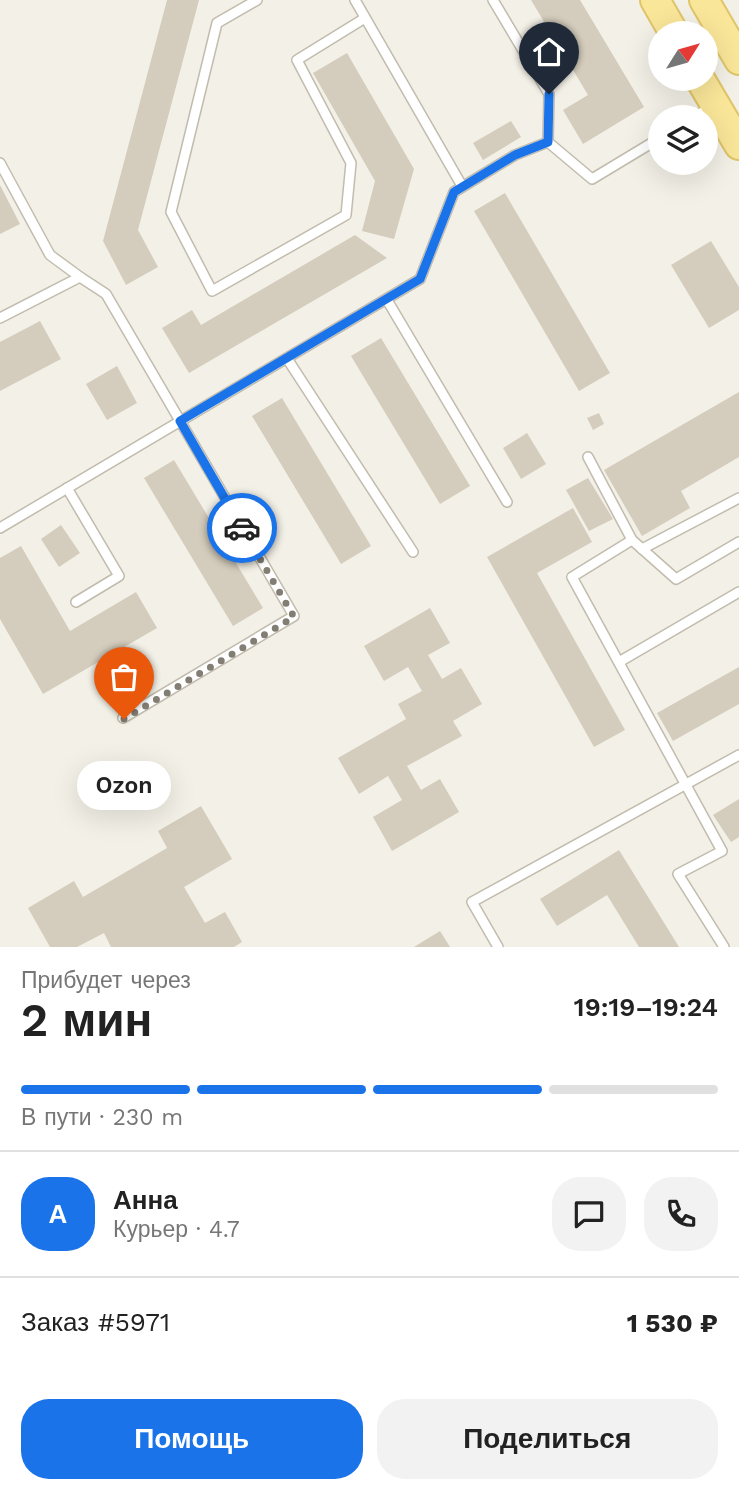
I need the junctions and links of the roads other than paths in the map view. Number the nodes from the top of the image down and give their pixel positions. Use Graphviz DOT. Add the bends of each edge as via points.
graph roads {
  1 [pos="257,0"];
  2 [pos="355,0"];
  3 [pos="493,0"];
  4 [pos="655,0"];
  5 [pos="704,0"];
  6 [pos="365,18"];
  7 [pos="667,21"];
  8 [pos="732,44"];
  9 [pos="718,124"];
  10 [pos="548,142"];
  11 [pos="648,145"];
  12 [pos="739,145"];
  13 [pos="0,163"];
  14 [pos="462,186"];
  15 [pos="80,277"];
  16 [pos="387,300"];
  17 [pos="0,318"];
  18 [pos="288,360"];
  19 [pos="180,421"];
  20 [pos="589,457"];
  21 [pos="67,488"];
  22 [pos="739,498"];
  23 [pos="507,502"];
  24 [pos="0,528"];
  25 [pos="632,540"];
  26 [pos="739,542"];
  27 [pos="642,550"];
  28 [pos="413,552"];
  29 [pos="739,592"];
  30 [pos="76,602"];
  31 [pos="619,662"];
  32 [pos="124,719"];
  33 [pos="739,755"];
  34 [pos="685,783"];
  35 [pos="498,947"];
  36 [pos="724,947"];
  1 -- 6 [label="lane" via="217,23 171,212 212,292 346,215 351,163 297,61"];
  2 -- 6 [label="lane"];
  3 -- 10 [label="lane" via="549,94"];
  4 -- 7 [label="main road"];
  5 -- 8 [label="main road"];
  6 -- 14 [label="lane"];
  9 -- 12 [label="main road"];
  10 -- 11 [label="lane" via="592,180"];
  10 -- 14 [label="lane"];
  13 -- 15 [label="lane" via="50,255"];
  14 -- 16 [label="lane" via="454,192 420,279"];
  15 -- 17 [label="lane"];
  15 -- 19 [label="lane" via="106,294"];
  16 -- 18 [label="lane"];
  16 -- 23 [label="lane"];
  18 -- 19 [label="lane"];
  18 -- 28 [label="lane"];
  19 -- 21 [label="lane"];
  19 -- 32 [label="lane" via="294,617"];
  20 -- 25 [label="lane"];
  21 -- 24 [label="lane"];
  21 -- 30 [label="lane" via="119,576"];
  22 -- 27 [label="lane"];
  25 -- 27 [label="lane"];
  25 -- 31 [label="lane" via="572,577"];
  26 -- 27 [label="lane" via="677,579"];
  29 -- 31 [label="lane"];
  31 -- 34 [label="lane"];
  33 -- 34 [label="lane"];
  34 -- 35 [label="lane" via="472,902"];
  34 -- 36 [label="lane" via="722,851 678,874"];
}
